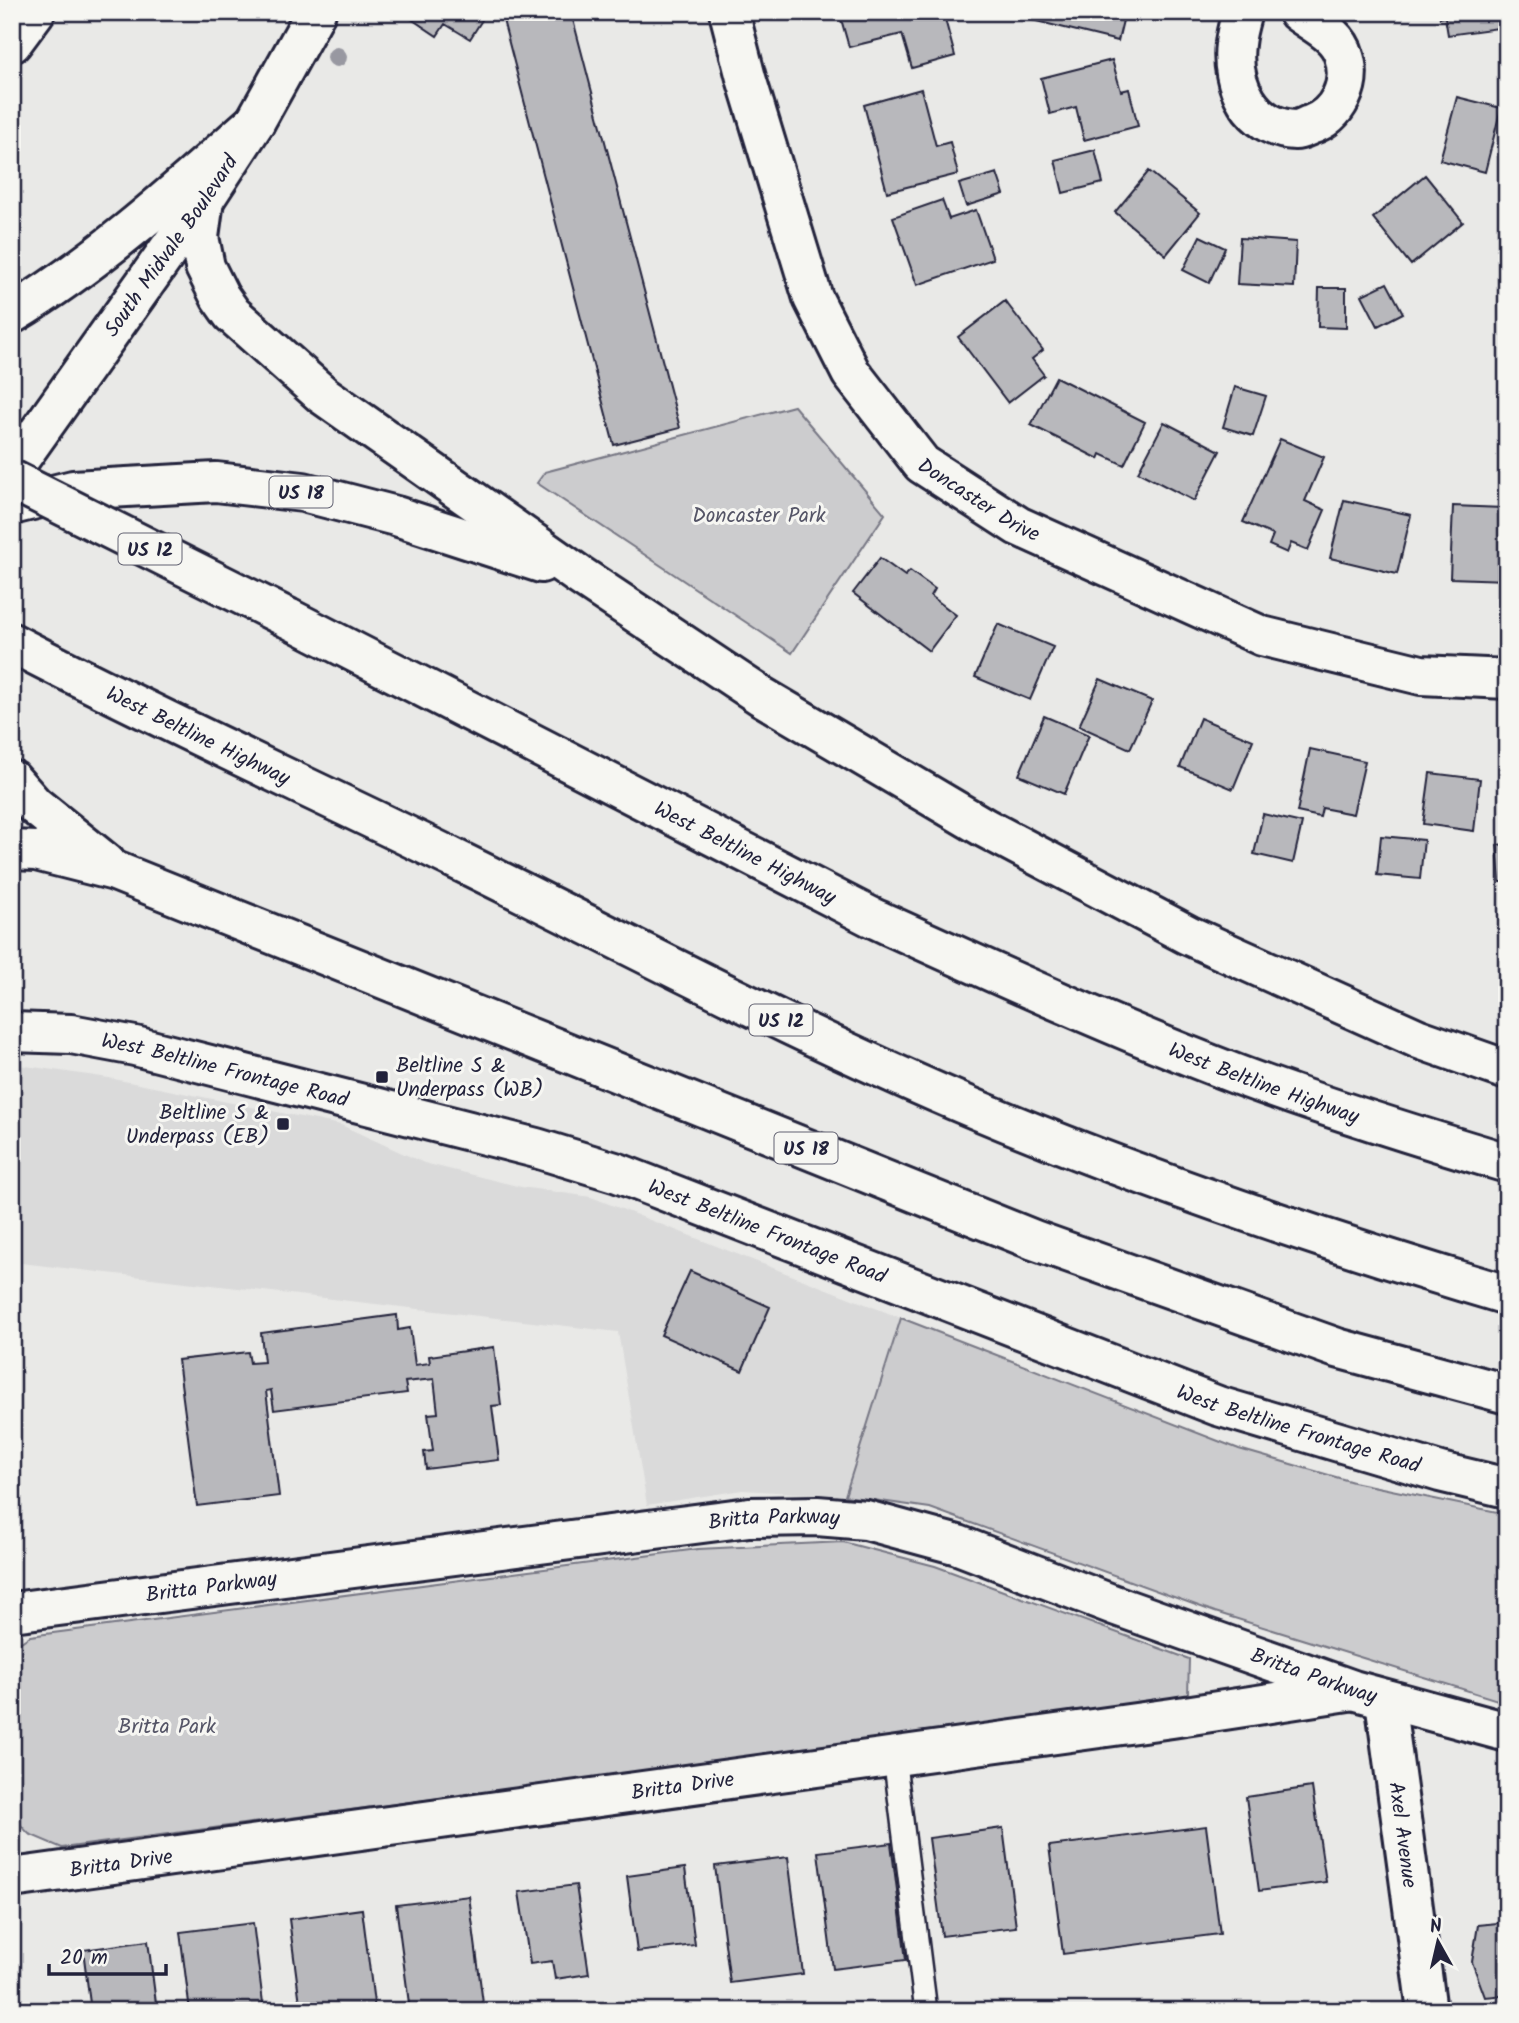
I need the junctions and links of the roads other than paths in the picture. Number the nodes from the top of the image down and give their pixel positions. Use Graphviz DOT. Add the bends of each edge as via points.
graph roads {
  1 [pos="35,12"];
  2 [pos="316,12"];
  3 [pos="729,12"];
  4 [pos="1242,12"];
  5 [pos="1298,12"];
  6 [pos="12,43"];
  7 [pos="255,122"];
  8 [pos="204,200"];
  9 [pos="12,314"];
  10 [pos="12,470"];
  11 [pos="12,480"];
  12 [pos="12,505"];
  13 [pos="579,575"];
  14 [pos="12,643"];
  15 [pos="1507,678"];
  16 [pos="12,780"];
  17 [pos="12,850"];
  18 [pos="115,871"];
  19 [pos="12,1032"];
  20 [pos="1507,1070"];
  21 [pos="1507,1163"];
  22 [pos="1507,1295"];
  23 [pos="1507,1394"];
  24 [pos="1507,1488"];
  25 [pos="12,1612"];
  26 [pos="1369,1695"];
  27 [pos="1507,1732"];
  28 [pos="894,1756"];
  29 [pos="12,1878"];
  30 [pos="926,2011"];
  31 [pos="1427,2011"];
  1 -- 6 [label="main road"];
  2 -- 7 [label="main road, South Midvale Boulevard"];
  3 -- 15 [label="main road, Doncaster Drive" via="813,298 851,373 922,464 1018,526 1262,636 1422,675"];
  4 -- 5 [label="main road" via="1234,45 1241,93 1252,112 1272,125 1297,130 1319,122 1337,107 1346,83 1344,54 1328,32"];
  7 -- 8 [label="main road, South Midvale Boulevard"];
  7 -- 9 [label="main road" via="145,219"];
  8 -- 10 [label="main road, South Midvale Boulevard"];
  8 -- 13 [label="main road" via="200,237 205,267 232,314 323,395"];
  11 -- 21 [label="main road, West Beltline Highway / US 12, bridge" via="871,916 1079,1010 1238,1075"];
  12 -- 13 [label="main road, US 18" via="74,490 216,482 303,492 396,516"];
  13 -- 20 [label="main road, US 18" via="761,696 985,828 1188,935 1419,1039"];
  14 -- 22 [label="main road, West Beltline Highway / US 12" via="801,1030 975,1109 1218,1203"];
  16 -- 18 [label="main road" via="34,805"];
  17 -- 18 [label="main road, US 18" via="36,851"];
  18 -- 23 [label="main road, US 18" via="1034,1240 1337,1348"];
  19 -- 24 [label="main road, West Beltline Frontage Road" via="71,1034 135,1046 536,1148 630,1178 1218,1406"];
  25 -- 26 [label="main road, Britta Parkway" via="749,1517 817,1516 866,1520 958,1545"];
  26 -- 27 [label="main road, Britta Parkway"];
  26 -- 28 [label="main road, Britta Drive"];
  26 -- 31 [label="main road, Axel Avenue"];
  28 -- 29 [label="main road, Britta Drive"];
  28 -- 30 [label="lane"];
}
